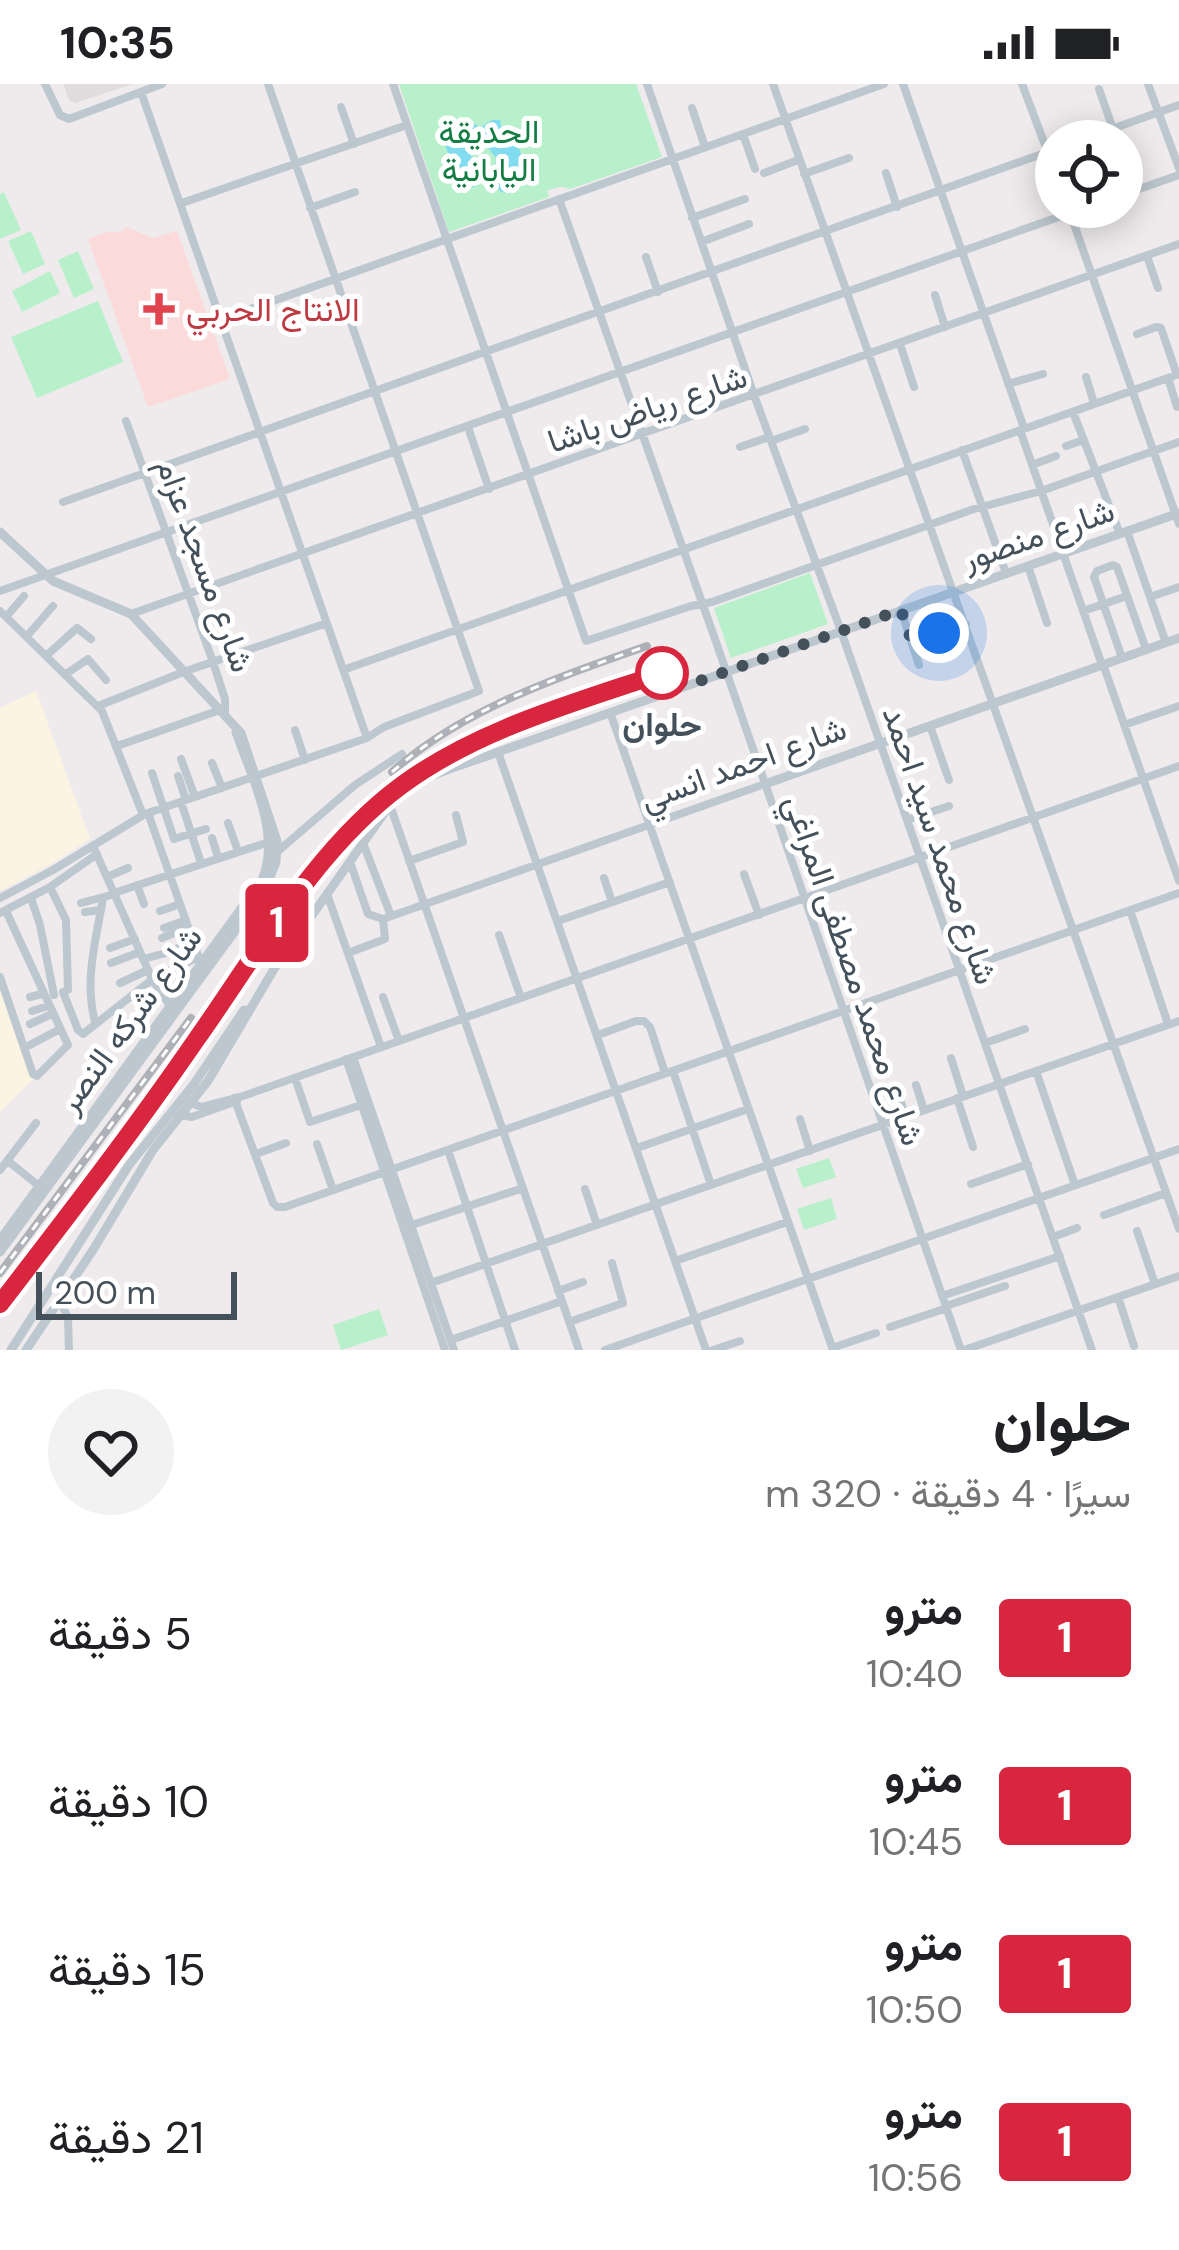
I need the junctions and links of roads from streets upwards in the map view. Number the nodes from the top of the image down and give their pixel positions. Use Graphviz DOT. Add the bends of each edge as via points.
graph roads {
  1 [pos="45,84"];
  2 [pos="163,84"];
  3 [pos="268,84"];
  4 [pos="393,84"];
  5 [pos="647,84"];
  6 [pos="773,84"];
  7 [pos="884,84"];
  8 [pos="903,84"];
  9 [pos="1022,84"];
  10 [pos="1148,84"];
  11 [pos="1099,89"];
  12 [pos="141,92"];
  13 [pos="1179,105"];
  14 [pos="341,107"];
  15 [pos="692,108"];
  16 [pos="1159,112"];
  17 [pos="785,118"];
  18 [pos="1038,120"];
  19 [pos="1110,120"];
  20 [pos="1137,120"];
  21 [pos="408,125"];
  22 [pos="743,134"];
  23 [pos="1179,134"];
  24 [pos="1168,138"];
  25 [pos="354,144"];
  26 [pos="706,147"];
  27 [pos="1035,156"];
  28 [pos="674,158"];
  29 [pos="848,158"];
  30 [pos="799,160"];
  31 [pos="296,164"];
  32 [pos="1179,171"];
  33 [pos="886,173"];
  34 [pos="804,174"];
  35 [pos="1143,186"];
  36 [pos="940,190"];
  37 [pos="355,192"];
  38 [pos="559,199"];
  39 [pos="745,199"];
  40 [pos="182,203"];
  41 [pos="897,207"];
  42 [pos="310,208"];
  43 [pos="692,218"];
  44 [pos="1035,223"];
  45 [pos="749,224"];
  46 [pos="1075,228"];
  47 [pos="825,231"];
  48 [pos="446,238"];
  49 [pos="701,242"];
  50 [pos="1179,244"];
  51 [pos="962,252"];
  52 [pos="1147,256"];
  53 [pos="646,257"];
  54 [pos="713,272"];
  55 [pos="1092,275"];
  56 [pos="334,279"];
  57 [pos="1158,288"];
  58 [pos="658,292"];
  59 [pos="847,293"];
  60 [pos="935,295"];
  61 [pos="601,313"];
  62 [pos="984,314"];
  63 [pos="222,319"];
  64 [pos="946,328"];
  65 [pos="733,333"];
  66 [pos="1137,334"];
  67 [pos="900,344"];
  68 [pos="487,353"];
  69 [pos="868,356"];
  70 [pos="621,372"];
  71 [pos="1043,374"];
  72 [pos="1175,376"];
  73 [pos="1087,377"];
  74 [pos="1008,384"];
  75 [pos="914,387"];
  76 [pos="1132,390"];
  77 [pos="375,392"];
  78 [pos="754,395"];
  79 [pos="1094,403"];
  80 [pos="1178,406"];
  81 [pos="508,412"];
  82 [pos="1073,412"];
  83 [pos="126,421"];
  84 [pos="468,427"];
  85 [pos="805,429"];
  86 [pos="1022,429"];
  87 [pos="261,433"];
  88 [pos="643,435"];
  89 [pos="770,439"];
  90 [pos="1084,440"];
  91 [pos="1179,442"];
  92 [pos="1066,446"];
  93 [pos="740,447"];
  94 [pos="962,450"];
  95 [pos="1154,451"];
  96 [pos="396,452"];
  97 [pos="1056,456"];
  98 [pos="1033,464"];
  99 [pos="910,467"];
  100 [pos="1096,471"];
  101 [pos="144,474"];
  102 [pos="530,475"];
  103 [pos="489,489"];
  104 [pos="1041,490"];
  105 [pos="282,493"];
  106 [pos="63,502"];
  107 [pos="796,508"];
  108 [pos="983,508"];
  109 [pos="418,514"];
  110 [pos="1178,517"];
  111 [pos="930,525"];
  112 [pos="0,532"];
  113 [pos="1123,532"];
  114 [pos="168,534"];
  115 [pos="682,550"];
  116 [pos="303,554"];
  117 [pos="1063,554"];
  118 [pos="817,565"];
  119 [pos="1028,566"];
  120 [pos="1006,573"];
  121 [pos="46,577"];
  122 [pos="1179,587"];
  123 [pos="568,590"];
  124 [pos="0,591"];
  125 [pos="955,591"];
  126 [pos="190,594"];
  127 [pos="24,596"];
  128 [pos="1127,596"];
  129 [pos="1150,597"];
  130 [pos="702,604"];
  131 [pos="1104,604"];
  132 [pos="53,606"];
  133 [pos="901,610"];
  134 [pos="1083,611"];
  135 [pos="3,614"];
  136 [pos="131,614"];
  137 [pos="327,623"];
  138 [pos="1047,623"];
  139 [pos="966,624"];
  140 [pos="458,628"];
  141 [pos="841,631"];
  142 [pos="27,636"];
  143 [pos="1179,638"];
  144 [pos="91,639"];
  145 [pos="912,642"];
  146 [pos="1166,643"];
  147 [pos="1146,650"];
  148 [pos="47,655"];
  149 [pos="1122,658"];
  150 [pos="213,662"];
  151 [pos="919,664"];
  152 [pos="1102,665"];
  153 [pos="343,670"];
  154 [pos="186,671"];
  155 [pos="726,671"];
  156 [pos="67,674"];
  157 [pos="106,680"];
  158 [pos="994,703"];
  159 [pos="98,706"];
  160 [pos="1179,706"];
  161 [pos="224,711"];
  162 [pos="610,712"];
  163 [pos="1124,725"];
  164 [pos="930,726"];
  165 [pos="295,730"];
  166 [pos="367,738"];
  167 [pos="880,743"];
  168 [pos="117,746"];
  169 [pos="499,752"];
  170 [pos="402,754"];
  171 [pos="181,759"];
  172 [pos="304,760"];
  173 [pos="212,763"];
  174 [pos="1179,766"];
  175 [pos="152,772"];
  176 [pos="178,776"];
  177 [pos="254,776"];
  178 [pos="1143,779"];
  179 [pos="949,780"];
  180 [pos="765,784"];
  181 [pos="221,788"];
  182 [pos="187,800"];
  183 [pos="390,806"];
  184 [pos="949,806"];
  185 [pos="162,808"];
  186 [pos="146,814"];
  187 [pos="456,815"];
  188 [pos="1035,818"];
  189 [pos="907,820"];
  190 [pos="228,823"];
  191 [pos="650,825"];
  192 [pos="192,834"];
  193 [pos="270,841"];
  194 [pos="363,843"];
  195 [pos="95,850"];
  196 [pos="238,851"];
  197 [pos="278,852"];
  198 [pos="218,857"];
  199 [pos="920,858"];
  200 [pos="409,861"];
  201 [pos="350,862"];
  202 [pos="201,863"];
  203 [pos="538,864"];
  204 [pos="128,868"];
  205 [pos="146,869"];
  206 [pos="170,874"];
  207 [pos="744,874"];
  208 [pos="107,878"];
  209 [pos="604,878"];
  210 [pos="152,880"];
  211 [pos="1179,880"];
  212 [pos="670,882"];
  213 [pos="136,885"];
  214 [pos="50,887"];
  215 [pos="1179,893"];
  216 [pos="115,894"];
  217 [pos="327,894"];
  218 [pos="0,898"];
  219 [pos="31,898"];
  220 [pos="104,898"];
  221 [pos="805,898"];
  222 [pos="612,902"];
  223 [pos="144,904"];
  224 [pos="180,904"];
  225 [pos="424,904"];
  226 [pos="101,910"];
  227 [pos="1130,910"];
  228 [pos="160,911"];
  229 [pos="3,912"];
  230 [pos="759,915"];
  231 [pos="387,918"];
  232 [pos="558,921"];
  233 [pos="187,923"];
  234 [pos="1074,930"];
  235 [pos="163,933"];
  236 [pos="500,935"];
  237 [pos="135,939"];
  238 [pos="689,940"];
  239 [pos="194,941"];
  240 [pos="110,948"];
  241 [pos="178,948"];
  242 [pos="166,953"];
  243 [pos="348,953"];
  244 [pos="142,956"];
  245 [pos="200,961"];
  246 [pos="111,963"];
  247 [pos="126,967"];
  248 [pos="148,970"];
  249 [pos="960,970"];
  250 [pos="0,977"];
  251 [pos="131,978"];
  252 [pos="578,978"];
  253 [pos="89,981"];
  254 [pos="153,981"];
  255 [pos="120,983"];
  256 [pos="383,997"];
  257 [pos="30,998"];
  258 [pos="521,998"];
  259 [pos="53,999"];
  260 [pos="171,1006"];
  261 [pos="844,1011"];
  262 [pos="22,1014"];
  263 [pos="464,1018"];
  264 [pos="1179,1021"];
  265 [pos="95,1022"];
  266 [pos="30,1024"];
  267 [pos="1168,1024"];
  268 [pos="60,1029"];
  269 [pos="1025,1029"];
  270 [pos="598,1035"];
  271 [pos="399,1041"];
  272 [pos="986,1043"];
  273 [pos="1113,1044"];
  274 [pos="381,1047"];
  275 [pos="24,1049"];
  276 [pos="728,1052"];
  277 [pos="350,1058"];
  278 [pos="951,1058"];
  279 [pos="1036,1071"];
  280 [pos="669,1072"];
  281 [pos="295,1078"];
  282 [pos="999,1083"];
  283 [pos="916,1084"];
  284 [pos="896,1089"];
  285 [pos="616,1090"];
  286 [pos="960,1097"];
  287 [pos="238,1098"];
  288 [pos="187,1101"];
  289 [pos="362,1104"];
  290 [pos="748,1109"];
  291 [pos="924,1110"];
  292 [pos="176,1114"];
  293 [pos="905,1116"];
  294 [pos="800,1119"];
  295 [pos="36,1123"];
  296 [pos="883,1124"];
  297 [pos="692,1128"];
  298 [pos="503,1131"];
  299 [pos="286,1143"];
  300 [pos="317,1144"];
  301 [pos="973,1147"];
  302 [pos="637,1148"];
  303 [pos="1179,1149"];
  304 [pos="448,1150"];
  305 [pos="810,1150"];
  306 [pos="256,1154"];
  307 [pos="1154,1157"];
  308 [pos="8,1161"];
  309 [pos="1028,1164"];
  310 [pos="768,1165"];
  311 [pos="0,1170"];
  312 [pos="388,1171"];
  313 [pos="971,1184"];
  314 [pos="711,1185"];
  315 [pos="1075,1185"];
  316 [pos="40,1186"];
  317 [pos="523,1188"];
  318 [pos="585,1189"];
  319 [pos="333,1190"];
  320 [pos="1166,1193"];
  321 [pos="1040,1198"];
  322 [pos="656,1204"];
  323 [pos="467,1207"];
  324 [pos="1104,1215"];
  325 [pos="787,1222"];
  326 [pos="598,1225"];
  327 [pos="412,1226"];
  328 [pos="1077,1228"];
  329 [pos="1179,1228"];
  330 [pos="1137,1231"];
  331 [pos="1053,1238"];
  332 [pos="922,1239"];
  333 [pos="0,1240"];
  334 [pos="80,1242"];
  335 [pos="542,1244"];
  336 [pos="93,1250"];
  337 [pos="0,1252"];
  338 [pos="1060,1256"];
  339 [pos="676,1261"];
  340 [pos="612,1263"];
  341 [pos="486,1264"];
  342 [pos="1179,1276"];
  343 [pos="807,1279"];
  344 [pos="584,1282"];
  345 [pos="431,1283"];
  346 [pos="1154,1284"];
  347 [pos="1005,1286"];
  348 [pos="560,1296"];
  349 [pos="1118,1298"];
  350 [pos="60,1300"];
  351 [pos="945,1303"];
  352 [pos="1079,1311"];
  353 [pos="695,1318"];
  354 [pos="506,1321"];
  355 [pos="569,1322"];
  356 [pos="890,1327"];
  357 [pos="876,1333"];
  358 [pos="740,1341"];
  359 [pos="1134,1346"];
  360 [pos="450,1347"];
  361 [pos="832,1349"];
  362 [pos="11,1350"];
  363 [pos="26,1350"];
  364 [pos="69,1350"];
  365 [pos="515,1350"];
  366 [pos="579,1350"];
  367 [pos="605,1350"];
  368 [pos="710,1350"];
  369 [pos="963,1350"];
  370 [pos="1093,1350"];
  1 -- 12 [label="street" via="64,119"];
  2 -- 12 [label="street"];
  3 -- 31 [label="street"];
  4 -- 21 [label="street"];
  5 -- 28 [label="street, شارع محمد سيد احمد"];
  6 -- 17 [label="street"];
  7 -- 17 [label="street"];
  8 -- 36 [label="street"];
  9 -- 18 [label="street"];
  10 -- 16 [label="street"];
  11 -- 19 [label="street"];
  12 -- 40 [label="street"];
  13 -- 16 [label="street"];
  14 -- 25 [label="street"];
  15 -- 26 [label="street"];
  16 -- 20 [label="street"];
  16 -- 24 [label="street"];
  17 -- 22 [label="street"];
  17 -- 30 [label="street"];
  21 -- 25 [label="street"];
  21 -- 48 [label="street"];
  22 -- 26 [label="street"];
  22 -- 30 [label="street" via="760,171"];
  23 -- 24 [label="street"];
  24 -- 32 [label="street"];
  25 -- 31 [label="street"];
  26 -- 28 [label="street"];
  27 -- 36 [label="street"];
  28 -- 38 [label="street"];
  28 -- 43 [label="street, شارع محمد سيد احمد"];
  29 -- 34 [label="street"];
  30 -- 34 [label="street"];
  31 -- 40 [label="street"];
  31 -- 42 [label="street"];
  32 -- 35 [label="street"];
  33 -- 41 [label="street"];
  34 -- 47 [label="street"];
  36 -- 41 [label="street"];
  36 -- 51 [label="street"];
  37 -- 42 [label="street"];
  38 -- 48 [label="street"];
  38 -- 61 [label="street, شارع محمد مصطفى المراغي"];
  39 -- 43 [label="street"];
  40 -- 63 [label="street"];
  41 -- 47 [label="street"];
  42 -- 56 [label="street"];
  43 -- 49 [label="street, شارع محمد سيد احمد"];
  44 -- 51 [label="street"];
  45 -- 49 [label="street"];
  46 -- 55 [label="street"];
  47 -- 54 [label="street"];
  47 -- 59 [label="street"];
  48 -- 56 [label="street"];
  48 -- 68 [label="street"];
  49 -- 54 [label="street, شارع محمد سيد احمد"];
  50 -- 52 [label="street, شارع رياض باشا"];
  51 -- 59 [label="street"];
  51 -- 62 [label="street"];
  52 -- 55 [label="street, شارع رياض باشا"];
  52 -- 57 [label="street"];
  53 -- 58 [label="street"];
  54 -- 58 [label="street"];
  54 -- 65 [label="street, شارع محمد سيد احمد"];
  55 -- 62 [label="street, شارع رياض باشا"];
  55 -- 76 [label="street"];
  56 -- 63 [label="street"];
  56 -- 77 [label="street"];
  58 -- 61 [label="street"];
  59 -- 65 [label="street"];
  59 -- 69 [label="street"];
  60 -- 64 [label="street"];
  61 -- 68 [label="street"];
  61 -- 70 [label="street, شارع محمد مصطفى المراغي"];
  62 -- 64 [label="street, شارع رياض باشا"];
  62 -- 74 [label="street"];
  63 -- 87 [label="street"];
  64 -- 67 [label="street, شارع رياض باشا"];
  65 -- 70 [label="street"];
  65 -- 78 [label="street, شارع محمد سيد احمد"];
  66 -- 72 [label="street" via="1161,328"];
  67 -- 69 [label="street, شارع رياض باشا"];
  67 -- 75 [label="street"];
  68 -- 77 [label="street"];
  68 -- 81 [label="street"];
  69 -- 78 [label="street, شارع رياض باشا"];
  69 -- 99 [label="street"];
  70 -- 81 [label="street"];
  70 -- 88 [label="street, شارع محمد مصطفى المراغي"];
  71 -- 74 [label="street"];
  72 -- 76 [label="street"];
  72 -- 80 [label="street"];
  73 -- 79 [label="street"];
  74 -- 86 [label="street"];
  76 -- 79 [label="street"];
  76 -- 95 [label="street"];
  77 -- 87 [label="street"];
  77 -- 96 [label="street"];
  78 -- 88 [label="street, شارع رياض باشا"];
  78 -- 89 [label="street, شارع محمد سيد احمد"];
  79 -- 82 [label="street"];
  81 -- 84 [label="street"];
  81 -- 102 [label="street"];
  82 -- 86 [label="street"];
  82 -- 90 [label="street"];
  83 -- 101 [label="street, شارع مسجد عزام"];
  84 -- 96 [label="street"];
  84 -- 103 [label="street"];
  85 -- 89 [label="street"];
  86 -- 94 [label="street"];
  86 -- 98 [label="street"];
  87 -- 101 [label="street"];
  87 -- 105 [label="street"];
  88 -- 102 [label="street, شارع رياض باشا"];
  88 -- 115 [label="street, شارع محمد مصطفى المراغي"];
  89 -- 93 [label="street"];
  89 -- 107 [label="street, شارع محمد سيد احمد"];
  90 -- 92 [label="street"];
  90 -- 100 [label="street"];
  91 -- 95 [label="street"];
  94 -- 99 [label="street"];
  94 -- 108 [label="street"];
  95 -- 100 [label="street"];
  95 -- 110 [label="street"];
  96 -- 105 [label="street"];
  96 -- 109 [label="street"];
  97 -- 98 [label="street"];
  98 -- 104 [label="street"];
  99 -- 107 [label="street"];
  99 -- 111 [label="street"];
  100 -- 104 [label="street"];
  100 -- 113 [label="street"];
  101 -- 106 [label="street"];
  101 -- 114 [label="street, شارع مسجد عزام"];
  102 -- 103 [label="street, شارع رياض باشا"];
  102 -- 123 [label="street"];
  103 -- 109 [label="street, شارع رياض باشا"];
  104 -- 108 [label="street"];
  104 -- 117 [label="street"];
  105 -- 114 [label="street"];
  105 -- 116 [label="street"];
  107 -- 115 [label="street"];
  107 -- 118 [label="street, شارع محمد سيد احمد"];
  108 -- 111 [label="street"];
  108 -- 120 [label="street"];
  109 -- 116 [label="street, شارع رياض باشا"];
  109 -- 140 [label="street"];
  110 -- 113 [label="street, شارع منصور"];
  111 -- 118 [label="street"];
  111 -- 125 [label="street"];
  112 -- 121 [label="street"];
  113 -- 117 [label="street, شارع منصور"];
  113 -- 129 [label="street"];
  114 -- 121 [label="street"];
  114 -- 126 [label="street, شارع مسجد عزام"];
  115 -- 123 [label="street"];
  115 -- 130 [label="street, شارع محمد مصطفى المراغي"];
  116 -- 126 [label="street, شارع رياض باشا"];
  116 -- 137 [label="street"];
  117 -- 119 [label="street, شارع منصور"];
  117 -- 134 [label="street"];
  118 -- 130 [label="street"];
  118 -- 141 [label="street, شارع محمد سيد احمد"];
  119 -- 120 [label="street, شارع منصور"];
  119 -- 138 [label="street"];
  120 -- 125 [label="street, شارع منصور"];
  121 -- 124 [label="street"];
  121 -- 136 [label="street"];
  122 -- 129 [label="street"];
  123 -- 130 [label="street" via="586,640"];
  123 -- 140 [label="street"];
  125 -- 133 [label="street, شارع منصور"];
  125 -- 139 [label="street"];
  126 -- 136 [label="street, شارع رياض باشا"];
  126 -- 150 [label="street, شارع مسجد عزام"];
  127 -- 135 [label="street"];
  128 -- 131 [label="street"];
  128 -- 131 [label="street" via="1116,566 1097,571"];
  128 -- 147 [label="street"];
  129 -- 146 [label="street"];
  130 -- 155 [label="street, شارع محمد مصطفى المراغي"];
  131 -- 134 [label="street"];
  131 -- 149 [label="street"];
  132 -- 142 [label="street"];
  133 -- 141 [label="street, شارع منصور"];
  133 -- 145 [label="street"];
  134 -- 152 [label="street"];
  135 -- 142 [label="street"];
  136 -- 154 [label="street"];
  137 -- 150 [label="street"];
  137 -- 153 [label="street"];
  139 -- 145 [label="street"];
  139 -- 158 [label="street"];
  140 -- 153 [label="street"];
  140 -- 166 [label="street" via="479,691"];
  141 -- 155 [label="street, شارع منصور"];
  141 -- 167 [label="street, شارع محمد سيد احمد"];
  142 -- 148 [label="street"];
  143 -- 146 [label="street, شارع احمد انسي"];
  144 -- 148 [label="street" via="76,628"];
  145 -- 151 [label="street"];
  146 -- 147 [label="street, شارع احمد انسي"];
  147 -- 149 [label="street, شارع احمد انسي"];
  148 -- 156 [label="street"];
  149 -- 152 [label="street, شارع احمد انسي"];
  150 -- 154 [label="street"];
  150 -- 161 [label="street, شارع مسجد عزام"];
  152 -- 158 [label="street, شارع احمد انسي"];
  152 -- 163 [label="street"];
  153 -- 166 [label="street"];
  154 -- 159 [label="street"];
  154 -- 161 [label="street"];
  155 -- 162 [label="street, شارع منصور"];
  155 -- 180 [label="street, شارع محمد مصطفى المراغي"];
  156 -- 157 [label="street" via="88,659"];
  156 -- 159 [label="street"];
  158 -- 164 [label="street, شارع احمد انسي"];
  158 -- 188 [label="street"];
  159 -- 168 [label="street"];
  160 -- 163 [label="street"];
  161 -- 168 [label="street"];
  161 -- 177 [label="street, شارع مسجد عزام" via="244,736"];
  162 -- 169 [label="street, شارع منصور"];
  162 -- 191 [label="street"];
  163 -- 178 [label="street"];
  164 -- 167 [label="street, شارع احمد انسي"];
  164 -- 179 [label="street"];
  165 -- 172 [label="street"];
  166 -- 172 [label="street"];
  167 -- 180 [label="street, شارع احمد انسي"];
  167 -- 189 [label="street, شارع محمد سيد احمد"];
  168 -- 186 [label="street"];
  169 -- 183 [label="street, شارع منصور" via="420,782"];
  169 -- 203 [label="street"];
  170 -- 197 [label="street"];
  171 -- 182 [label="street"];
  172 -- 177 [label="street"];
  173 -- 181 [label="street"];
  174 -- 178 [label="street"];
  175 -- 185 [label="street"];
  176 -- 182 [label="street"];
  177 -- 181 [label="street"];
  177 -- 193 [label="street"];
  177 -- 197 [label="street"];
  178 -- 188 [label="street"];
  178 -- 211 [label="street"];
  180 -- 191 [label="street, شارع احمد انسي"];
  180 -- 221 [label="street, شارع محمد مصطفى المراغي"];
  181 -- 182 [label="street"];
  182 -- 185 [label="street"];
  182 -- 192 [label="street"];
  183 -- 194 [label="street, شارع منصور"];
  183 -- 200 [label="street"];
  184 -- 189 [label="street"];
  185 -- 186 [label="street"];
  185 -- 192 [label="street" via="174,839"];
  186 -- 195 [label="street"];
  186 -- 206 [label="street"];
  187 -- 200 [label="street" via="463,842"];
  188 -- 199 [label="street"];
  188 -- 234 [label="street"];
  189 -- 199 [label="street, شارع محمد سيد احمد"];
  190 -- 196 [label="street"];
  191 -- 203 [label="street, شارع احمد انسي"];
  191 -- 212 [label="street"];
  192 -- 198 [label="street" via="209,833"];
  192 -- 202 [label="street"];
  193 -- 196 [label="street"];
  193 -- 245 [label="street, شارع شركه النصر" via="262,880"];
  194 -- 201 [label="street, شارع منصور"];
  194 -- 231 [label="street"];
  195 -- 208 [label="street"];
  195 -- 214 [label="street"];
  195 -- 218 [label="street"];
  196 -- 198 [label="street"];
  197 -- 337 [label="street, شارع شركه النصر" via="265,890"];
  198 -- 202 [label="street"];
  199 -- 221 [label="street"];
  199 -- 249 [label="street, شارع محمد سيد احمد"];
  200 -- 225 [label="street"];
  201 -- 217 [label="street, شارع منصور"];
  201 -- 231 [label="street" via="368,914"];
  202 -- 206 [label="street"];
  203 -- 225 [label="street, شارع احمد انسي"];
  203 -- 232 [label="street"];
  204 -- 208 [label="street"];
  205 -- 210 [label="street"];
  206 -- 210 [label="street"];
  206 -- 224 [label="street"];
  207 -- 230 [label="street"];
  208 -- 216 [label="street"];
  209 -- 222 [label="street"];
  210 -- 213 [label="street"];
  212 -- 222 [label="street"];
  212 -- 238 [label="street"];
  213 -- 216 [label="street"];
  213 -- 223 [label="street"];
  214 -- 219 [label="street"];
  214 -- 259 [label="street" via="66,920"];
  215 -- 227 [label="street"];
  216 -- 220 [label="street"];
  216 -- 237 [label="street"];
  217 -- 243 [label="street"];
  217 -- 288 [label="street, شارع منصور"];
  219 -- 229 [label="street"];
  219 -- 259 [label="street"];
  220 -- 226 [label="street"];
  220 -- 226 [label="street" via="83,908"];
  221 -- 230 [label="street"];
  221 -- 261 [label="street, شارع محمد مصطفى المراغي"];
  222 -- 232 [label="street"];
  224 -- 228 [label="street"];
  224 -- 233 [label="street"];
  225 -- 231 [label="street, شارع احمد انسي"];
  225 -- 263 [label="street"];
  226 -- 253 [label="street"];
  227 -- 234 [label="street"];
  227 -- 267 [label="street"];
  229 -- 259 [label="street"];
  230 -- 238 [label="street"];
  231 -- 243 [label="street, شارع احمد انسي" via="386,939"];
  232 -- 252 [label="street"];
  233 -- 235 [label="street"];
  233 -- 239 [label="street"];
  234 -- 249 [label="street"];
  234 -- 273 [label="street"];
  236 -- 258 [label="street"];
  237 -- 240 [label="street"];
  237 -- 244 [label="street"];
  238 -- 252 [label="street"];
  238 -- 276 [label="street"];
  239 -- 241 [label="street"];
  239 -- 245 [label="street"];
  242 -- 244 [label="street"];
  243 -- 274 [label="street"];
  244 -- 246 [label="street"];
  244 -- 248 [label="street"];
  245 -- 254 [label="street"];
  245 -- 260 [label="street, شارع شركه النصر"];
  247 -- 251 [label="street"];
  248 -- 251 [label="street"];
  248 -- 254 [label="street"];
  249 -- 261 [label="street"];
  249 -- 272 [label="street, شارع محمد سيد احمد"];
  250 -- 262 [label="street"];
  251 -- 255 [label="street"];
  252 -- 258 [label="street"];
  252 -- 270 [label="street"];
  253 -- 259 [label="street"];
  253 -- 265 [label="street"];
  254 -- 260 [label="street"];
  254 -- 265 [label="street"];
  256 -- 271 [label="street"];
  257 -- 259 [label="street"];
  258 -- 263 [label="street"];
  259 -- 262 [label="street"];
  259 -- 265 [label="street" via="81,1034"];
  259 -- 266 [label="street"];
  259 -- 268 [label="street"];
  260 -- 316 [label="street, شارع شركه النصر"];
  261 -- 276 [label="street"];
  261 -- 296 [label="street, شارع محمد مصطفى المراغي"];
  262 -- 275 [label="street"];
  263 -- 271 [label="street"];
  263 -- 298 [label="street"];
  264 -- 267 [label="street"];
  267 -- 273 [label="street"];
  268 -- 275 [label="street"];
  268 -- 275 [label="street" via="67,1048 35,1076"];
  269 -- 272 [label="street"];
  270 -- 280 [label="street" via="644,1021"];
  270 -- 285 [label="street"];
  271 -- 274 [label="street"];
  272 -- 282 [label="street, شارع محمد سيد احمد"];
  273 -- 279 [label="street"];
  273 -- 307 [label="street"];
  274 -- 277 [label="street"];
  276 -- 280 [label="street"];
  276 -- 290 [label="street"];
  277 -- 281 [label="street"];
  277 -- 289 [label="street"];
  277 -- 312 [label="street"];
  278 -- 286 [label="street"];
  279 -- 282 [label="street"];
  279 -- 315 [label="street"];
  280 -- 285 [label="street"];
  280 -- 297 [label="street"];
  281 -- 287 [label="street"];
  281 -- 289 [label="street" via="310,1122"];
  282 -- 286 [label="street"];
  282 -- 309 [label="street, شارع محمد سيد احمد"];
  283 -- 291 [label="street"];
  284 -- 293 [label="street"];
  285 -- 298 [label="street"];
  285 -- 302 [label="street"];
  286 -- 291 [label="street"];
  286 -- 301 [label="street"];
  287 -- 288 [label="street" via="201,1107"];
  287 -- 292 [label="street" via="192,1117"];
  287 -- 306 [label="street"];
  288 -- 292 [label="street, شارع منصور"];
  289 -- 312 [label="street"];
  290 -- 297 [label="street"];
  290 -- 310 [label="street"];
  291 -- 293 [label="street"];
  292 -- 334 [label="street, شارع منصور" via="129,1165"];
  292 -- 336 [label="street, شارع منصور"];
  293 -- 296 [label="street"];
  294 -- 305 [label="street"];
  295 -- 308 [label="street"];
  296 -- 305 [label="street"];
  296 -- 332 [label="street, شارع محمد مصطفى المراغي"];
  297 -- 302 [label="street"];
  297 -- 314 [label="street"];
  298 -- 304 [label="street"];
  298 -- 317 [label="street"];
  299 -- 306 [label="street"];
  300 -- 319 [label="street"];
  302 -- 322 [label="street"];
  303 -- 307 [label="street"];
  304 -- 312 [label="street"];
  304 -- 323 [label="street"];
  305 -- 310 [label="street"];
  306 -- 319 [label="street" via="275,1206"];
  307 -- 315 [label="street"];
  307 -- 320 [label="street"];
  308 -- 311 [label="street"];
  308 -- 316 [label="street"];
  309 -- 313 [label="street"];
  309 -- 321 [label="street, شارع محمد سيد احمد"];
  310 -- 314 [label="street"];
  310 -- 325 [label="street"];
  312 -- 319 [label="street"];
  312 -- 327 [label="street"];
  312 -- 360 [label="street"];
  314 -- 322 [label="street"];
  315 -- 321 [label="street"];
  316 -- 333 [label="street, شارع شركه النصر"];
  317 -- 323 [label="street"];
  317 -- 335 [label="street"];
  318 -- 326 [label="street"];
  320 -- 324 [label="street"];
  320 -- 329 [label="street"];
  321 -- 331 [label="street, شارع محمد سيد احمد"];
  321 -- 332 [label="street"];
  322 -- 326 [label="street"];
  322 -- 339 [label="street"];
  323 -- 327 [label="street"];
  323 -- 341 [label="street"];
  325 -- 339 [label="street"];
  325 -- 343 [label="street"];
  326 -- 335 [label="street"];
  327 -- 345 [label="street"];
  328 -- 331 [label="street"];
  330 -- 346 [label="street"];
  331 -- 338 [label="street, شارع محمد سيد احمد"];
  332 -- 343 [label="street"];
  332 -- 351 [label="street, شارع محمد مصطفى المراغي"];
  334 -- 336 [label="street"];
  334 -- 362 [label="street, شارع منصور"];
  335 -- 341 [label="street"];
  335 -- 348 [label="street"];
  336 -- 350 [label="street, شارع منصور"];
  338 -- 351 [label="street"];
  338 -- 352 [label="street, شارع محمد سيد احمد"];
  339 -- 353 [label="street"];
  340 -- 355 [label="street" via="624,1302"];
  341 -- 345 [label="street"];
  341 -- 354 [label="street"];
  342 -- 346 [label="street"];
  343 -- 353 [label="street"];
  343 -- 361 [label="street"];
  344 -- 348 [label="street"];
  345 -- 360 [label="street"];
  346 -- 349 [label="street"];
  347 -- 351 [label="street"];
  348 -- 354 [label="street"];
  348 -- 355 [label="street"];
  349 -- 352 [label="street"];
  349 -- 359 [label="street"];
  350 -- 363 [label="street, شارع منصور"];
  350 -- 364 [label="street"];
  351 -- 356 [label="street"];
  351 -- 369 [label="street, شارع محمد مصطفى المراغي"];
  352 -- 369 [label="street"];
  352 -- 370 [label="street, شارع محمد سيد احمد"];
  353 -- 367 [label="street"];
  353 -- 368 [label="street"];
  354 -- 360 [label="street"];
  354 -- 365 [label="street"];
  355 -- 366 [label="street"];
  357 -- 361 [label="street"];
  358 -- 368 [label="street"];
}
